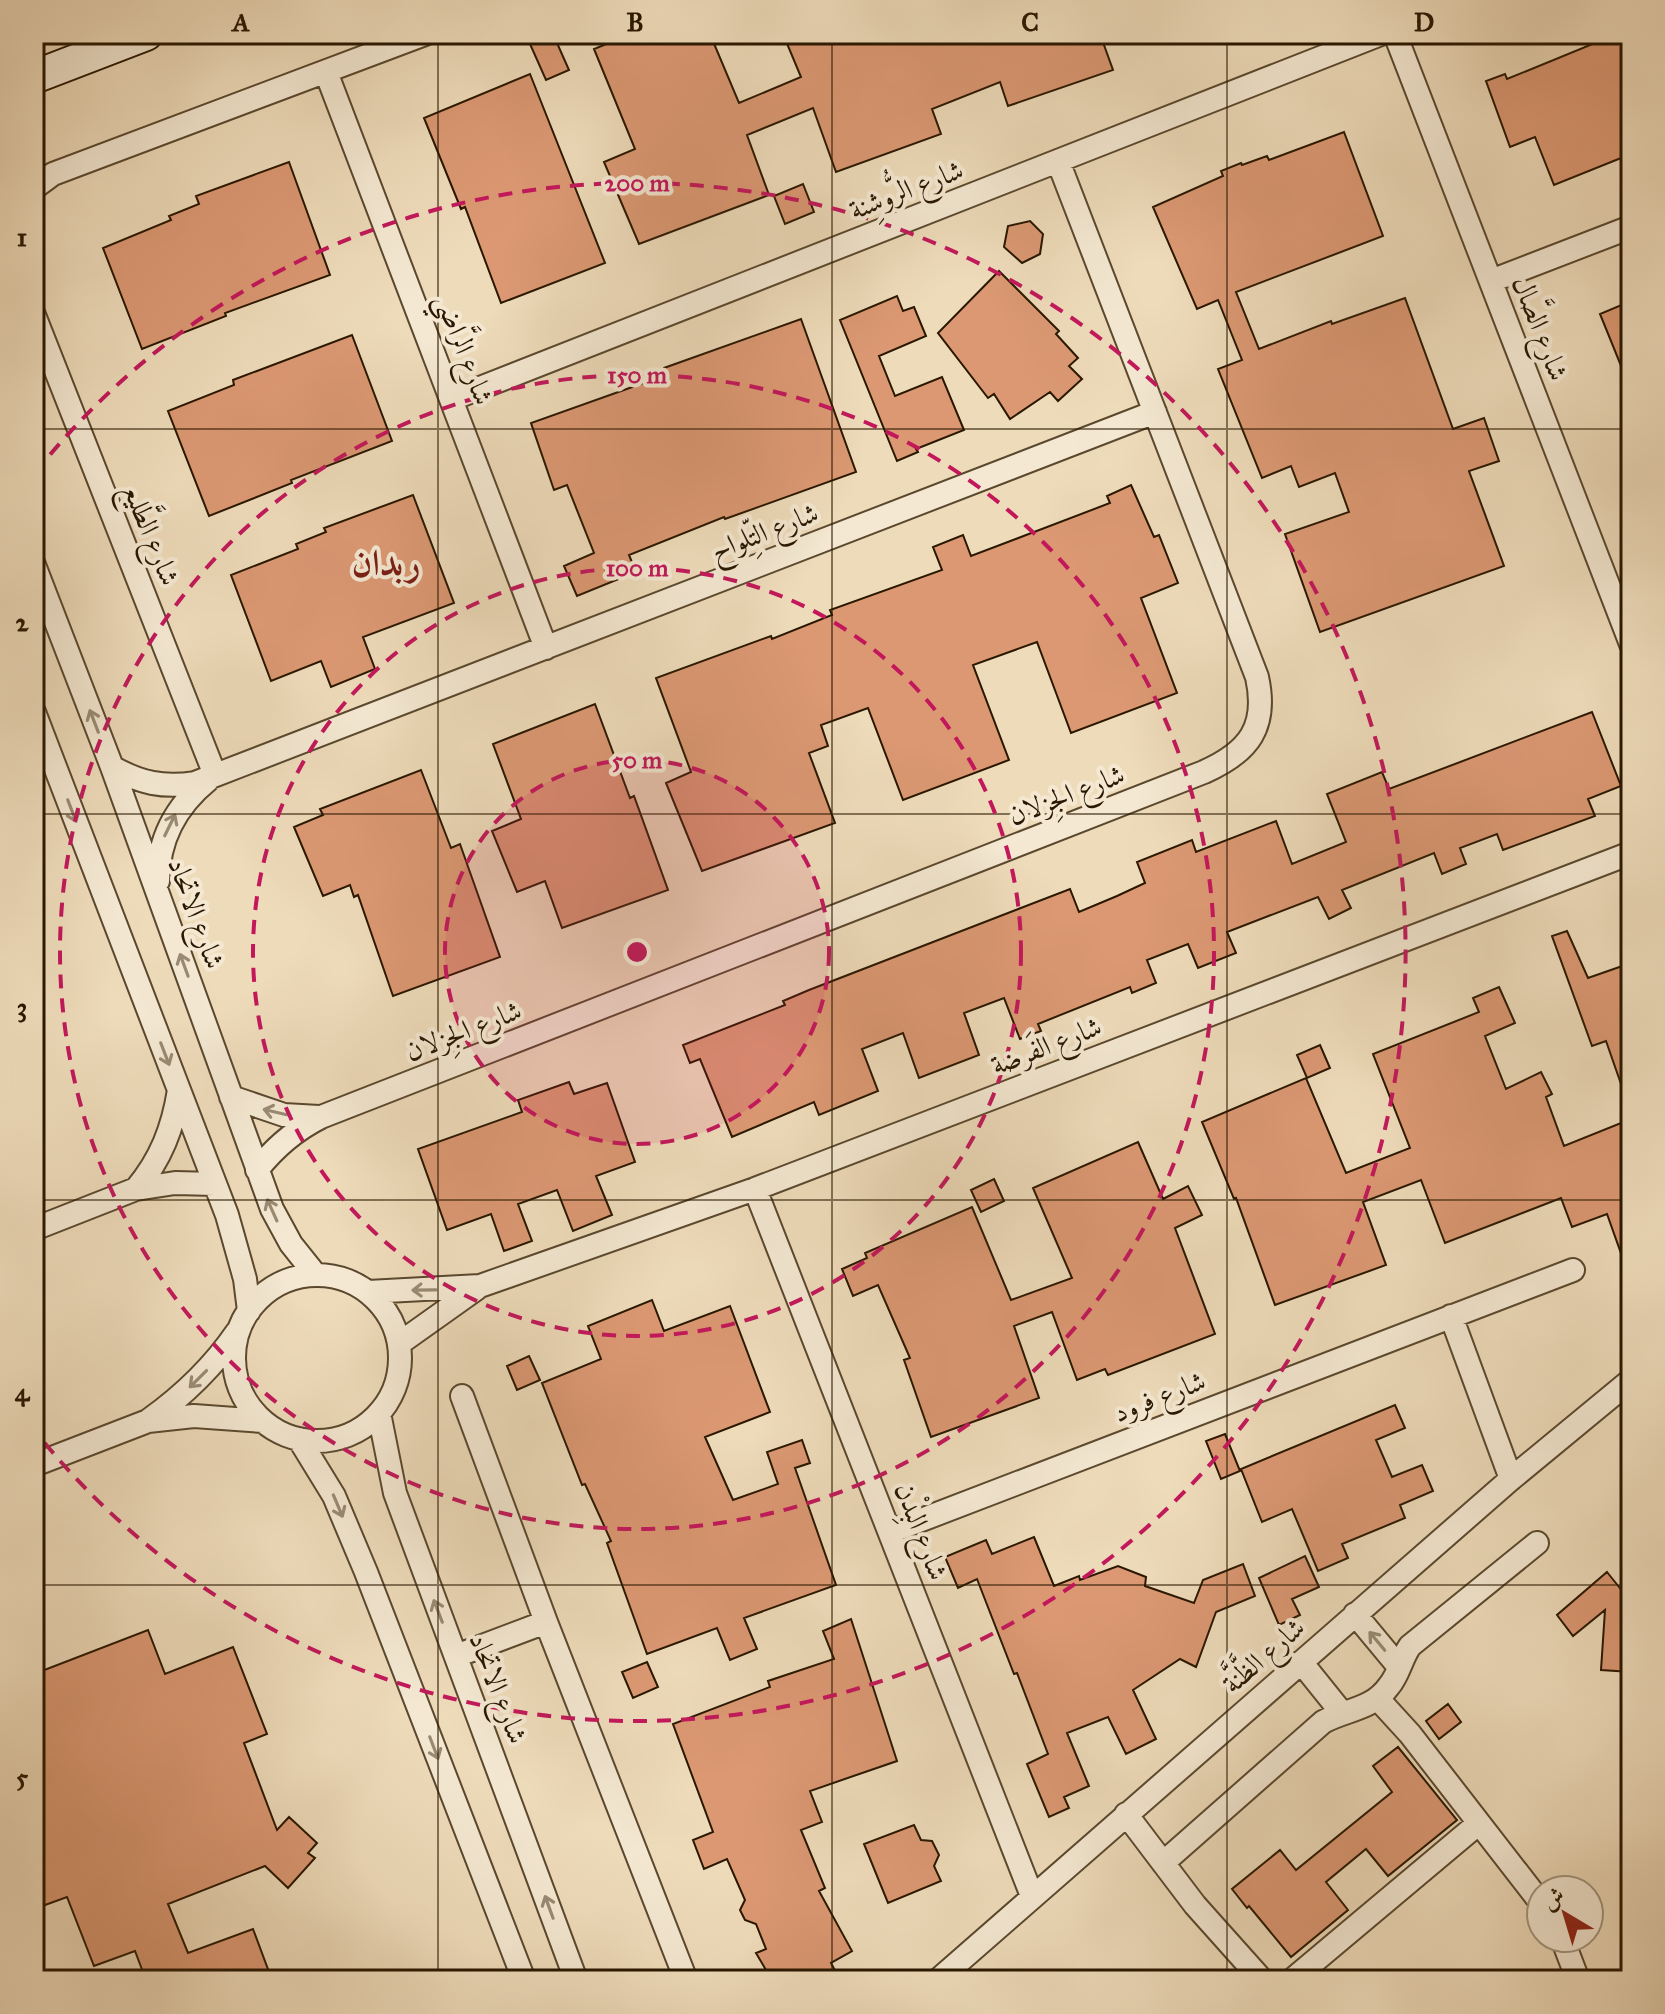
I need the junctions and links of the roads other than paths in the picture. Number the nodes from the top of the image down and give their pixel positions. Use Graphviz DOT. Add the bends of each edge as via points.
graph roads {
  1 [pos="146,34"];
  2 [pos="425,34"];
  3 [pos="1381,34"];
  4 [pos="1395,34"];
  5 [pos="326,72"];
  6 [pos="34,77"];
  7 [pos="1058,161"];
  8 [pos="34,188"];
  9 [pos="1631,227"];
  10 [pos="1491,281"];
  11 [pos="34,315"];
  12 [pos="452,399"];
  13 [pos="1155,412"];
  14 [pos="34,565"];
  15 [pos="1626,614"];
  16 [pos="1631,644"];
  17 [pos="546,648"];
  18 [pos="34,712"];
  19 [pos="112,767"];
  20 [pos="215,775"];
  21 [pos="1631,853"];
  22 [pos="158,892"];
  23 [pos="179,1090"];
  24 [pos="231,1097"];
  25 [pos="321,1117"];
  26 [pos="257,1170"];
  27 [pos="215,1184"];
  28 [pos="136,1189"];
  29 [pos="755,1189"];
  30 [pos="34,1229"];
  31 [pos="1573,1270"];
  32 [pos="315,1274"];
  33 [pos="480,1286"];
  34 [pos="368,1292"];
  35 [pos="1451,1316"];
  36 [pos="244,1320"];
  37 [pos="400,1343"];
  38 [pos="1631,1380"];
  39 [pos="462,1396"];
  40 [pos="379,1413"];
  41 [pos="148,1421"];
  42 [pos="263,1421"];
  43 [pos="299,1439"];
  44 [pos="34,1465"];
  45 [pos="1511,1479"];
  46 [pos="890,1532"];
  47 [pos="1537,1543"];
  48 [pos="1355,1614"];
  49 [pos="546,1622"];
  50 [pos="456,1656"];
  51 [pos="1301,1662"];
  52 [pos="1399,1667"];
  53 [pos="1378,1699"];
  54 [pos="1342,1713"];
  55 [pos="1126,1814"];
  56 [pos="1479,1823"];
  57 [pos="1163,1863"];
  58 [pos="1525,1882"];
  59 [pos="1032,1896"];
  60 [pos="1568,1954"];
  61 [pos="524,1980"];
  62 [pos="576,1980"];
  63 [pos="686,1980"];
  64 [pos="938,1980"];
  65 [pos="1262,1980"];
  66 [pos="1292,1980"];
  67 [pos="1578,1980"];
  1 -- 6 [label="street"];
  2 -- 5 [label="street"];
  3 -- 7 [label="street, شارع الرُّوشِنة"];
  4 -- 10 [label="street, شارع الصَّال"];
  5 -- 8 [label="street" via="53,174"];
  5 -- 12 [label="street, شارع الرَّاضي"];
  7 -- 12 [label="street, شارع الرُّوشِنة"];
  7 -- 13 [label="street, شارع الجِزلان"];
  9 -- 10 [label="street"];
  10 -- 15 [label="street, شارع الصَّال"];
  11 -- 20 [label="street, شارع الطَّليع"];
  12 -- 17 [label="street, شارع الرَّاضي"];
  13 -- 17 [label="street, شارع التِّلواح"];
  13 -- 25 [label="street, شارع الجِزلان" via="1257,677 1261,713 1239,753 1204,772"];
  19 -- 14 [label="street, شارع الاتحاد, one-way"];
  15 -- 16 [label="street, شارع الصَّال"];
  17 -- 20 [label="street, شارع التِّلواح"];
  18 -- 23 [label="street, one-way"];
  19 -- 20 [label="street, شارع التِّلواح" via="162,785 195,783"];
  19 -- 22 [label="street, شارع الاتحاد"];
  22 -- 20 [label="street, شارع التِّلواح, one-way" via="158,864 176,813"];
  21 -- 29 [label="street, شارع الفَرضة"];
  24 -- 22 [label="street, شارع الاتحاد, one-way"];
  23 -- 27 [label="street"];
  23 -- 28 [label="street" via="162,1153"];
  25 -- 24 [label="street, شارع الجِزلان, one-way" via="284,1115"];
  24 -- 26 [label="street, شارع الاتحاد"];
  25 -- 26 [label="street, شارع الجِزلان" via="279,1145"];
  32 -- 26 [label="street, شارع الاتحاد, one-way" via="281,1228"];
  27 -- 28 [label="street"];
  27 -- 36 [label="street" via="238,1246 245,1279"];
  28 -- 30 [label="street"];
  29 -- 33 [label="street, شارع الفَرضة"];
  29 -- 46 [label="street, شارع البِدْن"];
  31 -- 35 [label="street, شارع فرود"];
  32 -- 34 [label="street" via="339,1277"];
  32 -- 36 [label="street" via="281,1283"];
  33 -- 34 [label="street, شارع الفَرضة, one-way"];
  33 -- 37 [label="street, شارع الفَرضة"];
  34 -- 37 [label="street" via="383,1306"];
  35 -- 45 [label="street"];
  35 -- 46 [label="street, شارع فرود"];
  36 -- 41 [label="street, one-way" via="198,1380"];
  36 -- 42 [label="street" via="235,1369 249,1406"];
  37 -- 40 [label="street" via="398,1380"];
  38 -- 45 [label="street, شارع الظَّنَّة"];
  39 -- 49 [label="street"];
  40 -- 43 [label="street" via="342,1437"];
  50 -- 40 [label="street, شارع الاتحاد, one-way" via="395,1493"];
  41 -- 42 [label="street" via="194,1416"];
  41 -- 44 [label="street"];
  42 -- 43 [label="street"];
  43 -- 61 [label="street, one-way" via="334,1496 366,1572"];
  45 -- 48 [label="street, شارع الظَّنَّة"];
  46 -- 59 [label="street, شارع البِدْن"];
  47 -- 52 [label="street" via="1416,1641"];
  48 -- 51 [label="street, شارع الظَّنَّة"];
  52 -- 48 [label="street, one-way"];
  49 -- 50 [label="street"];
  49 -- 63 [label="street"];
  62 -- 50 [label="street, شارع الاتحاد, one-way"];
  51 -- 54 [label="street"];
  51 -- 55 [label="street, شارع الظَّنَّة"];
  52 -- 53 [label="street"];
  53 -- 54 [label="street"];
  53 -- 56 [label="street"];
  54 -- 57 [label="street" via="1323,1722"];
  55 -- 57 [label="street"];
  55 -- 59 [label="street, شارع الظَّنَّة"];
  56 -- 58 [label="street"];
  56 -- 66 [label="street"];
  57 -- 65 [label="street"];
  59 -- 64 [label="street, شارع الظَّنَّة"];
  60 -- 67 [label="street"];
}
